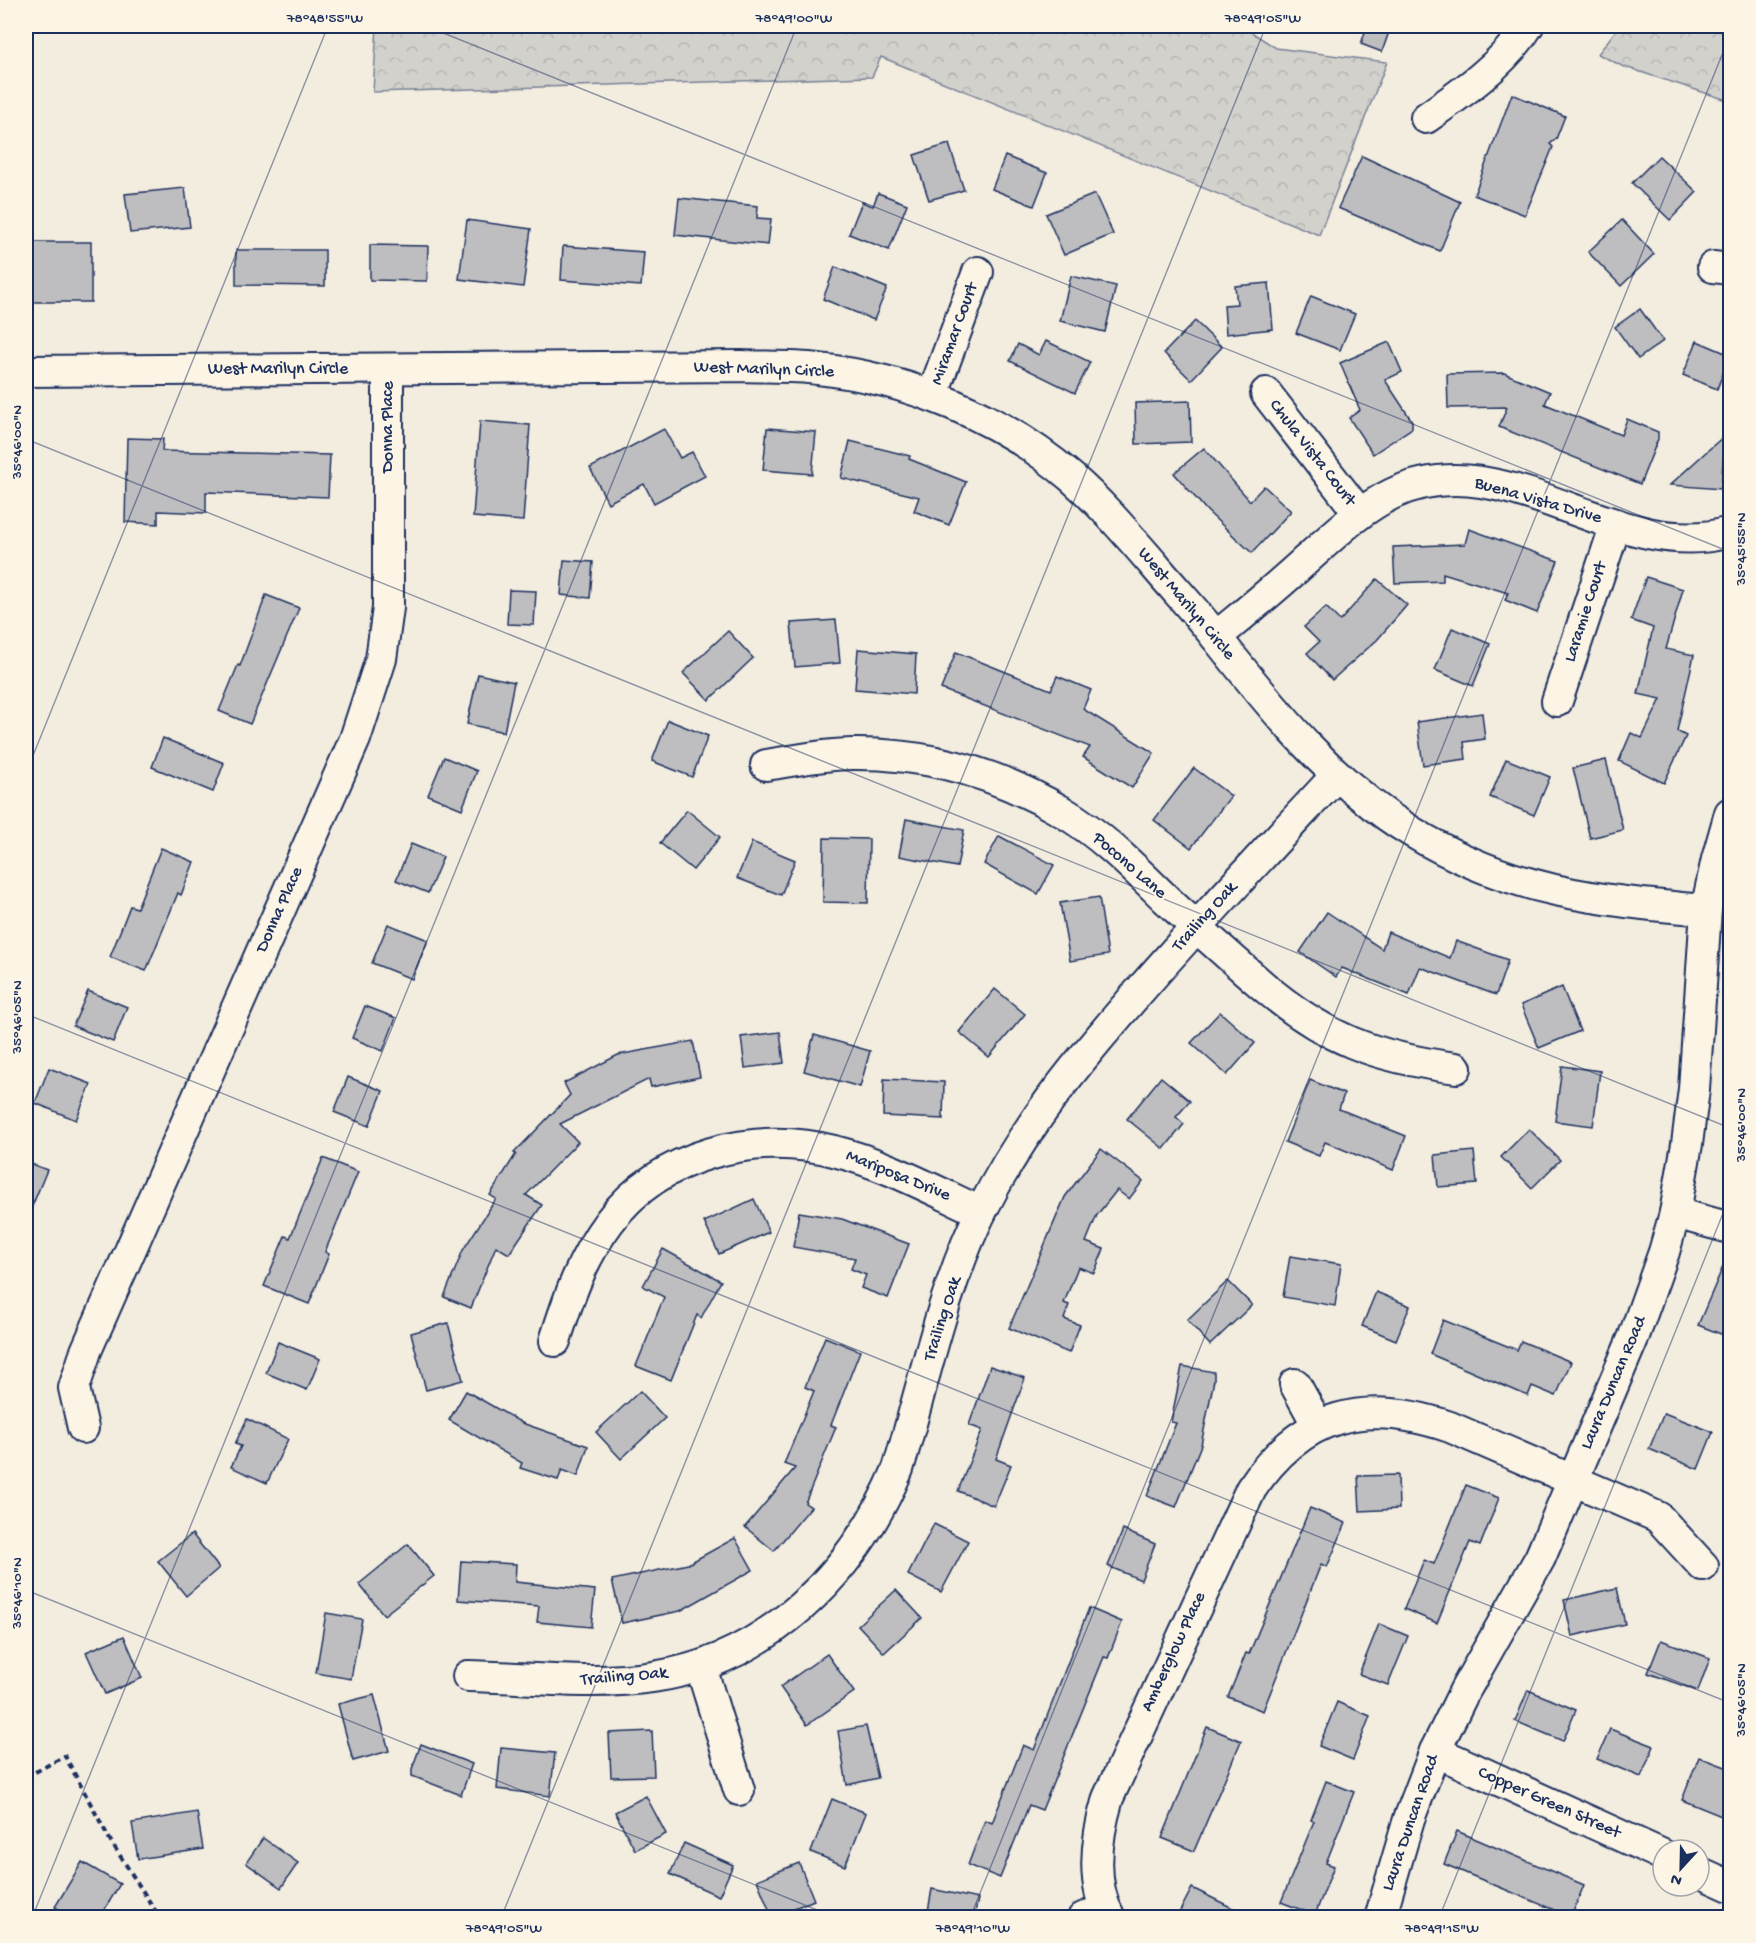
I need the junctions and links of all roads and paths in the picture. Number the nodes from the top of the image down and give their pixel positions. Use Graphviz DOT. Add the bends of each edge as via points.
graph roads {
  1 [pos="1528,26"];
  2 [pos="1426,118"];
  3 [pos="978,272"];
  4 [pos="388,369"];
  5 [pos="26,371"];
  6 [pos="1266,393"];
  7 [pos="932,396"];
  8 [pos="1359,513"];
  9 [pos="1616,524"];
  10 [pos="1731,532"];
  11 [pos="1216,637"];
  12 [pos="1557,701"];
  13 [pos="766,765"];
  14 [pos="1336,776"];
  15 [pos="1731,813"];
  16 [pos="1706,910"];
  17 [pos="1196,926"];
  18 [pos="1456,1068"];
  19 [pos="981,1212"];
  20 [pos="1675,1213"];
  21 [pos="1731,1228"];
  22 [pos="555,1341"];
  23 [pos="1295,1384"];
  24 [pos="1317,1424"];
  25 [pos="83,1428"];
  26 [pos="1573,1480"];
  27 [pos="1703,1566"];
  28 [pos="701,1667"];
  29 [pos="468,1676"];
  30 [pos="1435,1751"];
  31 [pos="26,1778"];
  32 [pos="739,1790"];
  33 [pos="1651,1850"];
  34 [pos="1711,1877"];
  35 [pos="1731,1886"];
  36 [pos="1099,1915"];
  37 [pos="160,1917"];
  38 [pos="1380,1917"];
  1 -- 2 [label="street" via="1461,94"];
  3 -- 7 [label="street, Miramar Court"];
  4 -- 5 [label="street, West Marilyn Circle"];
  4 -- 7 [label="street, West Marilyn Circle" via="818,368"];
  4 -- 25 [label="street, Donna Place" via="388,608 372,691 355,739 86,1351 74,1388"];
  6 -- 8 [label="street, Chula Vista Court"];
  7 -- 11 [label="street, West Marilyn Circle" via="1014,437 1070,476 1106,510"];
  8 -- 9 [label="street, Buena Vista Drive" via="1413,486 1456,479 1508,488"];
  8 -- 11 [label="street, Buena Vista Drive"];
  9 -- 10 [label="street, Buena Vista Drive" via="1670,536"];
  9 -- 12 [label="street, Laramie Court"];
  11 -- 14 [label="street, West Marilyn Circle" via="1264,698"];
  13 -- 17 [label="street, Pocono Lane" via="850,754 894,755 979,773 1021,789 1065,813 1109,845"];
  14 -- 16 [label="street, West Marilyn Circle" via="1412,832 1468,862 1516,881 1565,894"];
  14 -- 17 [label="street, Trailing Oak"];
  15 -- 16 [label="street, Laura Duncan Road"];
  16 -- 20 [label="street, Laura Duncan Road" via="1694,1089"];
  17 -- 18 [label="street, Pocono Lane" via="1287,1006 1319,1028 1386,1056"];
  17 -- 19 [label="street, Trailing Oak" via="1069,1071"];
  19 -- 22 [label="street, Mariposa Drive" via="872,1162 833,1150 759,1144 721,1149 654,1179 609,1221 573,1283"];
  19 -- 28 [label="street, Trailing Oak" via="941,1320 898,1469 875,1518 840,1568 799,1608 762,1635"];
  20 -- 21 [label="street"];
  20 -- 26 [label="street, Laura Duncan Road" via="1648,1301"];
  23 -- 24 [label="street"];
  24 -- 26 [label="street, Amberglow Place" via="1349,1415 1421,1417"];
  24 -- 36 [label="street, Amberglow Place" via="1266,1466 1251,1489 1108,1798 1097,1856"];
  26 -- 27 [label="street, Amberglow Place" via="1658,1517"];
  26 -- 30 [label="street, Laura Duncan Road" via="1540,1558"];
  28 -- 29 [label="street, Trailing Oak" via="652,1677 609,1680"];
  28 -- 32 [label="street"];
  30 -- 33 [label="street, Copper Green Street"];
  30 -- 38 [label="street, Laura Duncan Road" via="1409,1819"];
  31 -- 37 [label="path" via="65,1756 110,1839"];
  34 -- 35 [label="street"];
}
